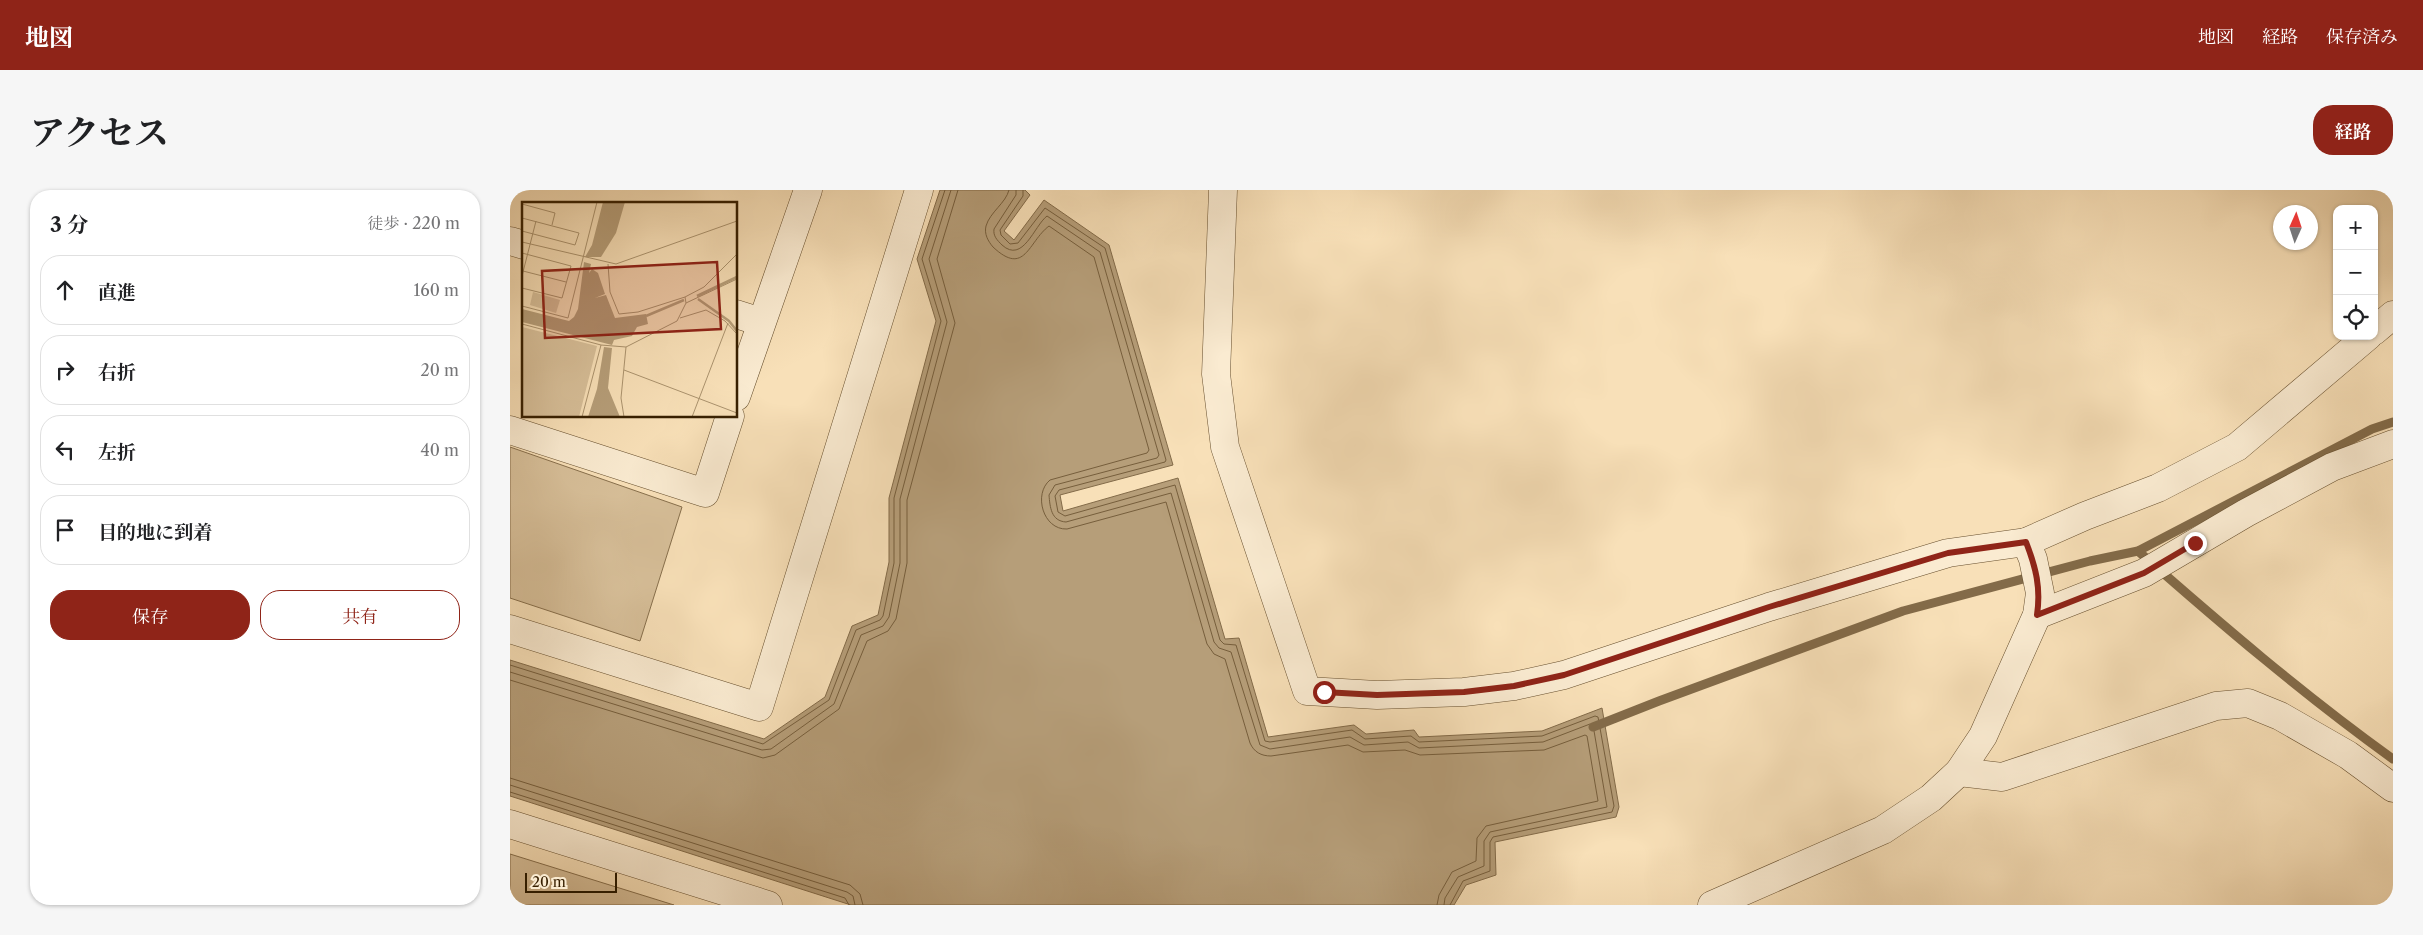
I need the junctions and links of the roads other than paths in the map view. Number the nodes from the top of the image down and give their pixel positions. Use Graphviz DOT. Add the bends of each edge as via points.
graph roads {
  1 [pos="808,190"];
  2 [pos="919,190"];
  3 [pos="1223,190"];
  4 [pos="2393,315"];
  5 [pos="749,318"];
  6 [pos="2378,328"];
  7 [pos="2363,340"];
  8 [pos="738,385"];
  9 [pos="729,418"];
  10 [pos="510,430"];
  11 [pos="2393,444"];
  12 [pos="2030,551"];
  13 [pos="2038,604"];
  14 [pos="510,629"];
  15 [pos="1959,772"];
  16 [pos="2393,788"];
  17 [pos="510,824"];
  18 [pos="768,905"];
  19 [pos="1712,905"];
  1 -- 5 [label="street"];
  2 -- 14 [label="street" via="759,707"];
  3 -- 12 [label="street" via="1216,374 1225,448 1307,691 1377,695 1464,692 1514,686 1564,675 1769,607 1948,553"];
  4 -- 6 [label="street"];
  5 -- 8 [label="street"];
  7 -- 12 [label="street" via="2237,447 2158,488 2085,516"];
  9 -- 10 [label="street" via="705,493"];
  11 -- 13 [label="street" via="2332,467 2144,573"];
  12 -- 13 [label="street"];
  13 -- 15 [label="street" via="1983,736"];
  15 -- 16 [label="street" via="2002,776 2216,706 2248,703 2280,716 2340,750"];
  15 -- 19 [label="street" via="1931,798 1883,830"];
  17 -- 18 [label="street"];
}
